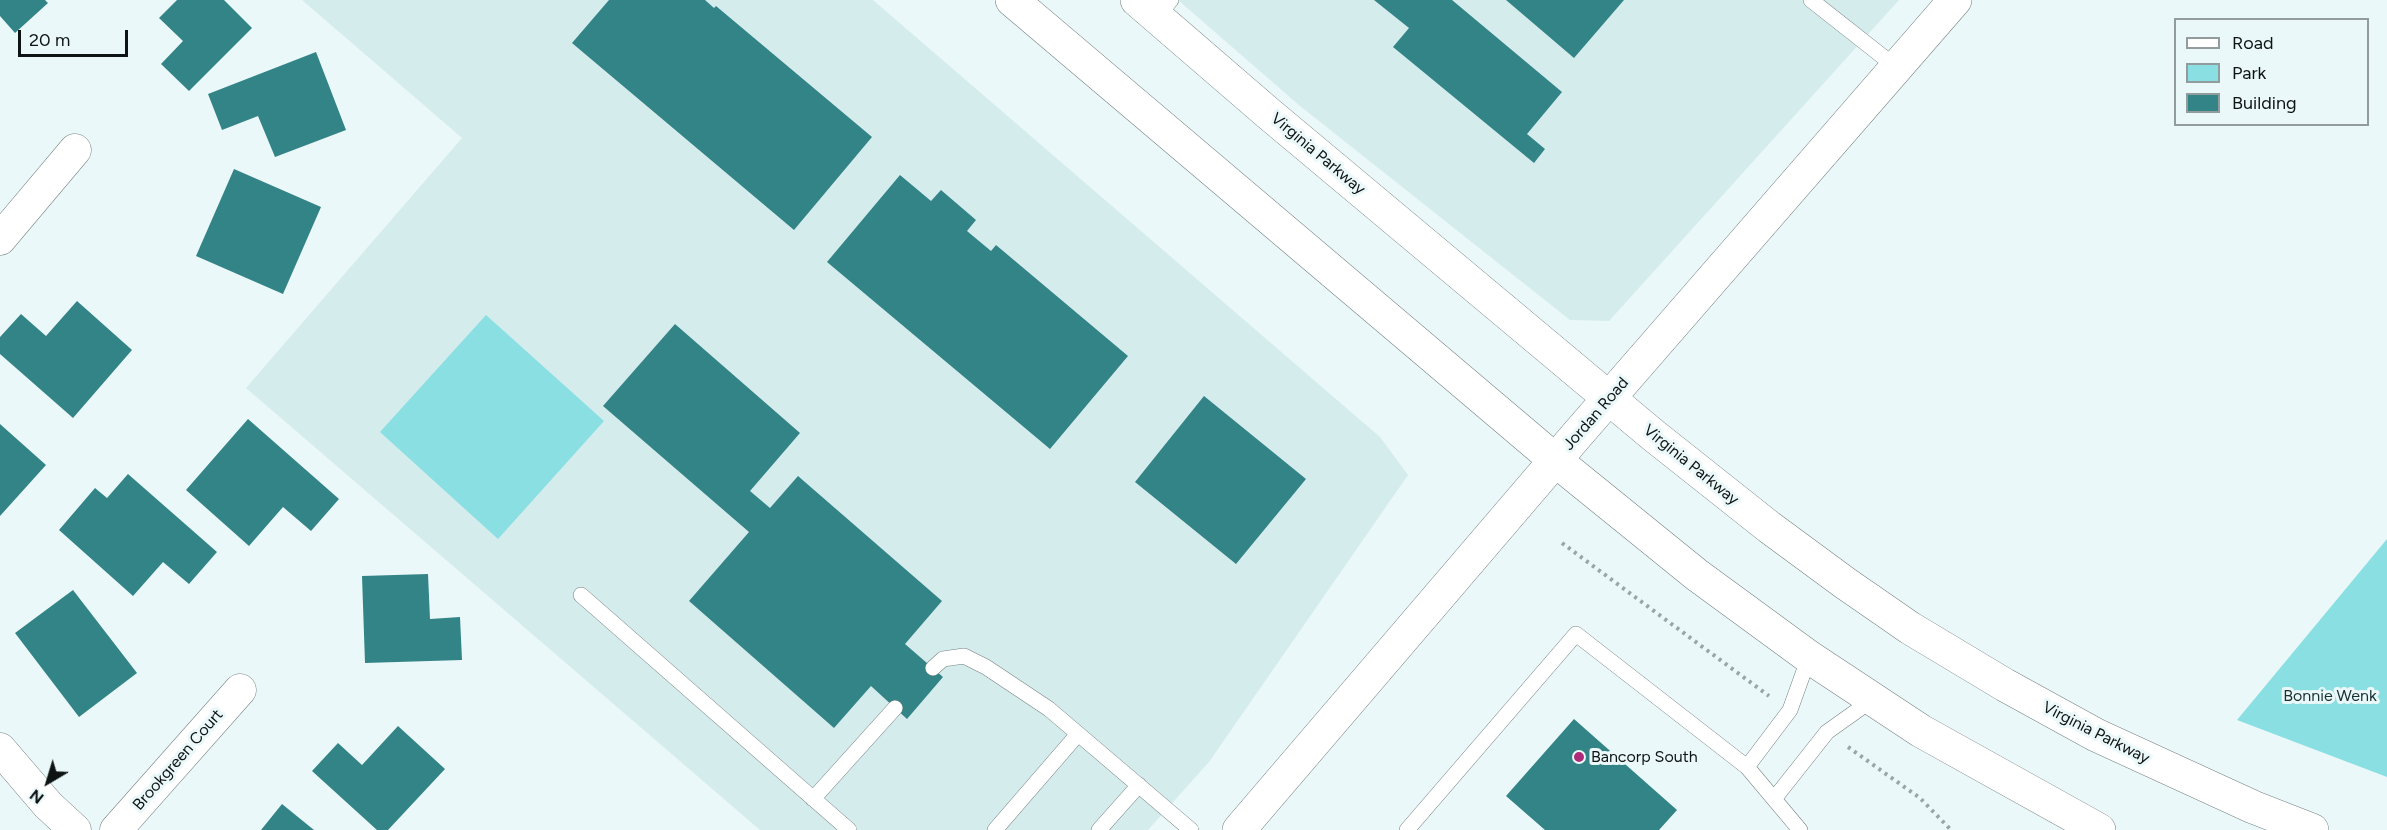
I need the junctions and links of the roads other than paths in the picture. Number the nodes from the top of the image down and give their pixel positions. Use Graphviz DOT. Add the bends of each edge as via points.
graph roads {
  1 [pos="1012,0"];
  2 [pos="1811,0"];
  3 [pos="1955,0"];
  4 [pos="1155,6"];
  5 [pos="1896,67"];
  6 [pos="75,150"];
  7 [pos="0,239"];
  8 [pos="1609,398"];
  9 [pos="1556,460"];
  10 [pos="580,595"];
  11 [pos="1809,657"];
  12 [pos="933,668"];
  13 [pos="240,690"];
  14 [pos="1872,700"];
  15 [pos="895,708"];
  16 [pos="1078,734"];
  17 [pos="0,749"];
  18 [pos="1747,767"];
  19 [pos="1139,785"];
  20 [pos="813,799"];
  21 [pos="1774,799"];
  22 [pos="75,830"];
  23 [pos="116,830"];
  24 [pos="849,830"];
  25 [pos="994,830"];
  26 [pos="1100,830"];
  27 [pos="1191,830"];
  28 [pos="1239,830"];
  29 [pos="1407,830"];
  30 [pos="1800,830"];
  31 [pos="2099,830"];
  32 [pos="2312,830"];
  1 -- 9 [label="main road"];
  2 -- 5 [label="lane"];
  3 -- 5 [label="main road, Jordan Road"];
  4 -- 8 [label="main road, Virginia Parkway" via="1268,113"];
  5 -- 8 [label="main road, Jordan Road"];
  6 -- 7 [label="street"];
  8 -- 9 [label="main road, Jordan Road"];
  8 -- 32 [label="main road, Virginia Parkway" via="1769,527 1910,628 2096,735"];
  9 -- 11 [label="main road" via="1697,575"];
  9 -- 28 [label="main road, Jordan Road"];
  10 -- 20 [label="lane"];
  11 -- 14 [label="main road"];
  11 -- 18 [label="lane" via="1790,710"];
  12 -- 16 [label="lane" via="943,659 964,656 1040,703"];
  13 -- 23 [label="street, Brookgreen Court"];
  14 -- 21 [label="lane" via="1827,732"];
  14 -- 31 [label="main road"];
  15 -- 20 [label="lane"];
  16 -- 19 [label="lane"];
  16 -- 25 [label="lane"];
  17 -- 22 [label="street"];
  18 -- 21 [label="lane"];
  18 -- 29 [label="lane" via="1576,634"];
  19 -- 26 [label="lane"];
  19 -- 27 [label="lane"];
  20 -- 24 [label="lane"];
  21 -- 30 [label="lane"];
}
